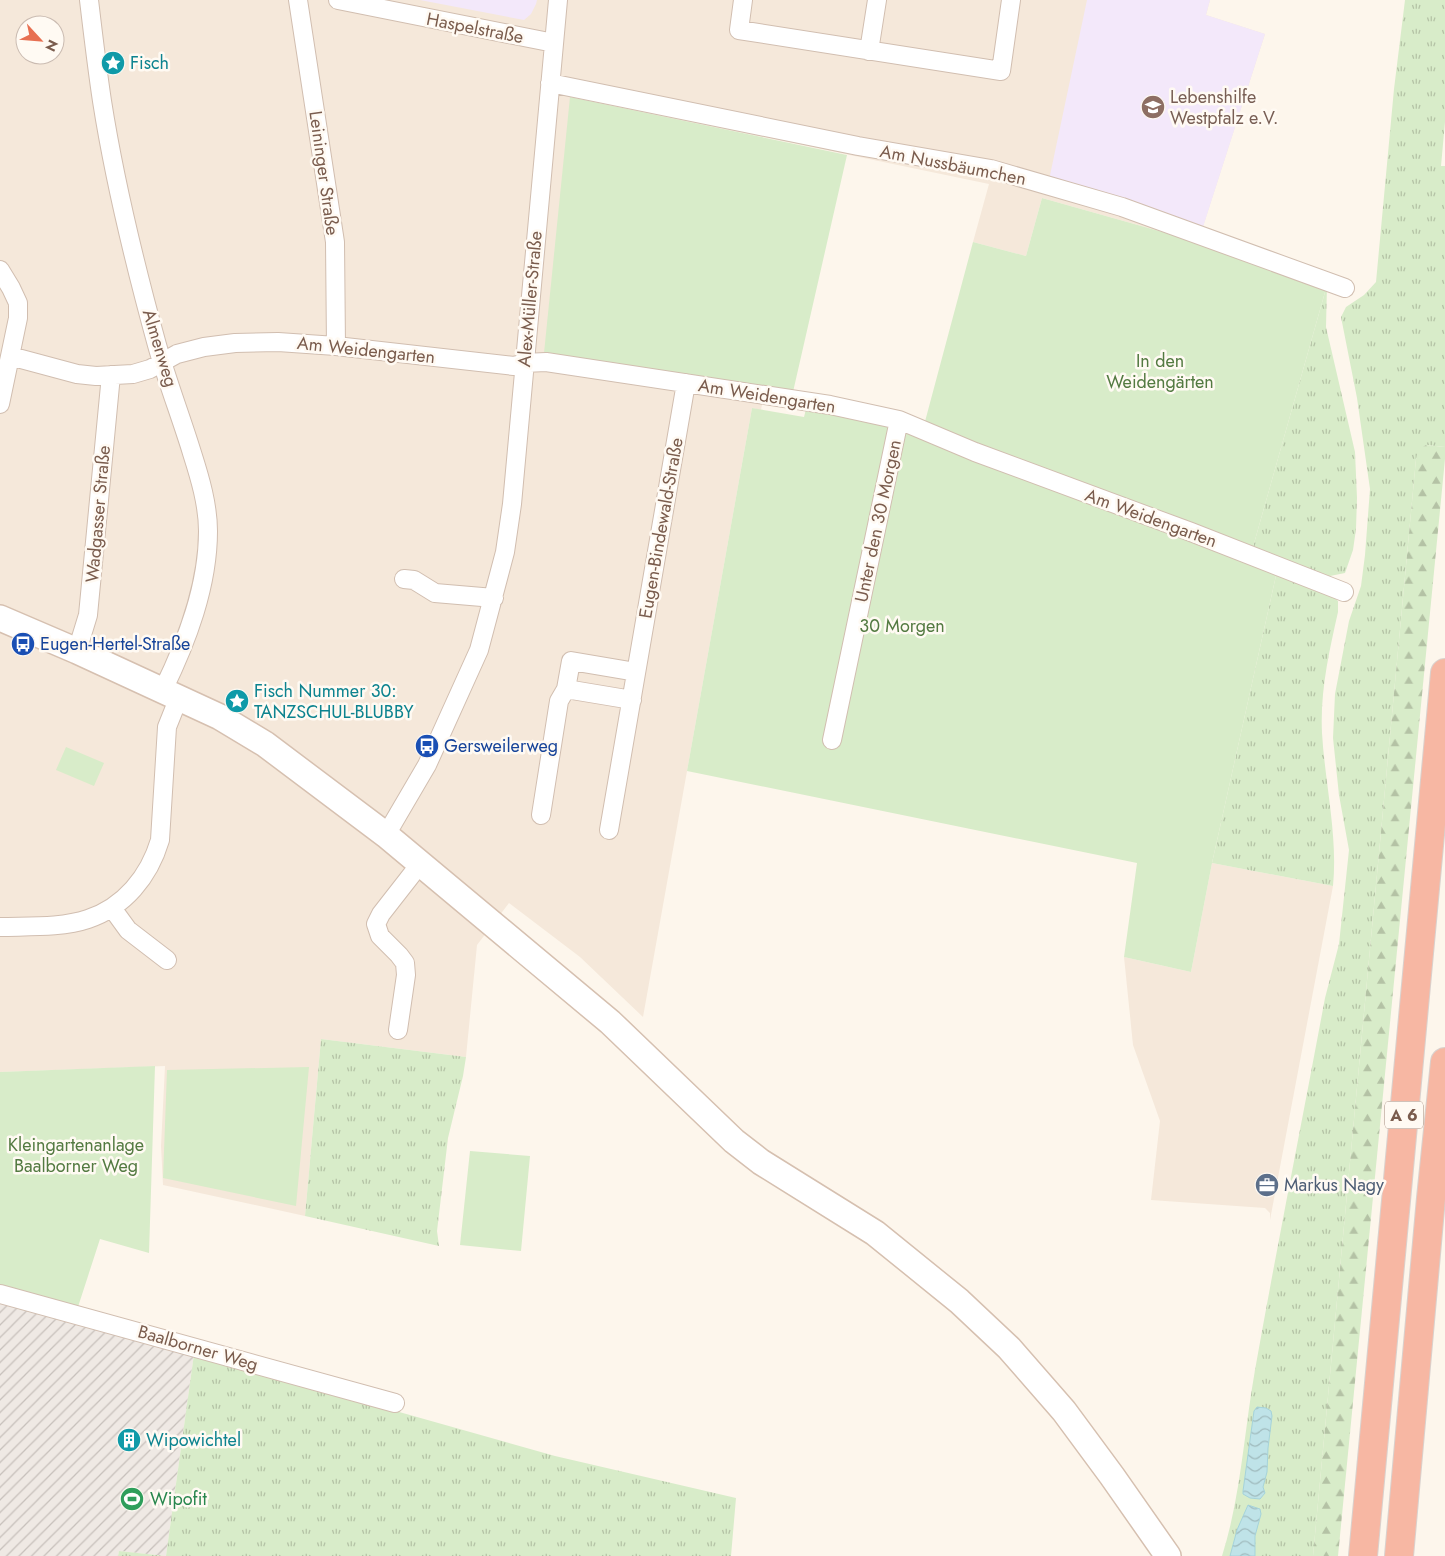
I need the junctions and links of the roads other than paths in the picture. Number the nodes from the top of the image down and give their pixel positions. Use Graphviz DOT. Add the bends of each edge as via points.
graph roads {
  1 [pos="89,0"];
  2 [pos="298,0"];
  3 [pos="338,0"];
  4 [pos="558,0"];
  5 [pos="743,0"];
  6 [pos="877,0"];
  7 [pos="1011,0"];
  8 [pos="554,43"];
  9 [pos="869,51"];
  10 [pos="550,83"];
  11 [pos="0,270"];
  12 [pos="1345,288"];
  13 [pos="336,346"];
  14 [pos="10,356"];
  15 [pos="162,362"];
  16 [pos="524,363"];
  17 [pos="111,375"];
  18 [pos="686,383"];
  19 [pos="0,404"];
  20 [pos="899,420"];
  21 [pos="404,579"];
  22 [pos="1344,592"];
  23 [pos="494,598"];
  24 [pos="0,618"];
  25 [pos="77,651"];
  26 [pos="636,672"];
  27 [pos="1445,673"];
  28 [pos="566,688"];
  29 [pos="171,694"];
  30 [pos="632,700"];
  31 [pos="832,740"];
  32 [pos="541,814"];
  33 [pos="609,830"];
  34 [pos="386,834"];
  35 [pos="420,864"];
  36 [pos="112,908"];
  37 [pos="0,927"];
  38 [pos="167,960"];
  39 [pos="398,1030"];
  40 [pos="1445,1062"];
  41 [pos="0,1294"];
  42 [pos="395,1403"];
  43 [pos="1168,1556"];
  44 [pos="1363,1556"];
  45 [pos="1399,1556"];
  1 -- 15 [label="street, Almenweg" via="102,101 119,188"];
  2 -- 13 [label="street, Leininger Straße" via="335,242"];
  3 -- 8 [label="street, Haspelstraße"];
  4 -- 8 [label="street, Alex-Müller-Straße"];
  5 -- 9 [label="street" via="739,30"];
  6 -- 9 [label="street"];
  7 -- 9 [label="street" via="1001,71"];
  8 -- 10 [label="street, Alex-Müller-Straße"];
  10 -- 12 [label="street, Am Nussbäumchen" via="752,125 991,169 1122,207"];
  10 -- 16 [label="street, Alex-Müller-Straße"];
  11 -- 14 [label="street" via="18,303"];
  13 -- 15 [label="street, Am Weidengarten" via="235,343 177,354"];
  13 -- 16 [label="street, Am Weidengarten" via="514,366"];
  14 -- 17 [label="street, Am Weidengarten" via="77,374"];
  14 -- 19 [label="street"];
  15 -- 17 [label="street, Am Weidengarten" via="133,374"];
  15 -- 29 [label="street, Almenweg" via="200,479 208,530 206,560"];
  16 -- 18 [label="street, Am Weidengarten" via="546,362"];
  16 -- 23 [label="street, Alex-Müller-Straße" via="512,504"];
  17 -- 25 [label="street, Wadgasser Straße" via="88,615"];
  18 -- 20 [label="street, Am Weidengarten" via="830,404"];
  18 -- 26 [label="street, Eugen-Bindewald-Straße"];
  20 -- 22 [label="street, Am Weidengarten"];
  20 -- 31 [label="street, Unter den 30 Morgen"];
  21 -- 23 [label="street" via="414,580 435,593"];
  23 -- 34 [label="street, Alex-Müller-Straße" via="479,650 428,765"];
  24 -- 25 [label="street"];
  25 -- 29 [label="street"];
  26 -- 28 [label="street" via="572,661"];
  26 -- 30 [label="street, Eugen-Bindewald-Straße"];
  27 -- 44 [label="highway, A 6"];
  28 -- 30 [label="street"];
  28 -- 32 [label="street" via="559,701"];
  29 -- 34 [label="street" via="220,717 265,744"];
  29 -- 36 [label="street" via="160,840 147,872"];
  30 -- 33 [label="street, Eugen-Bindewald-Straße"];
  34 -- 35 [label="street"];
  35 -- 39 [label="street" via="376,924 380,936 405,963"];
  35 -- 43 [label="street" via="604,1016 734,1141 761,1162 875,1233 959,1301 1009,1348 1064,1411"];
  36 -- 37 [label="street" via="87,920"];
  36 -- 38 [label="street" via="128,930"];
  40 -- 45 [label="highway, A 6"];
  41 -- 42 [label="street, Baalborner Weg"];
}
